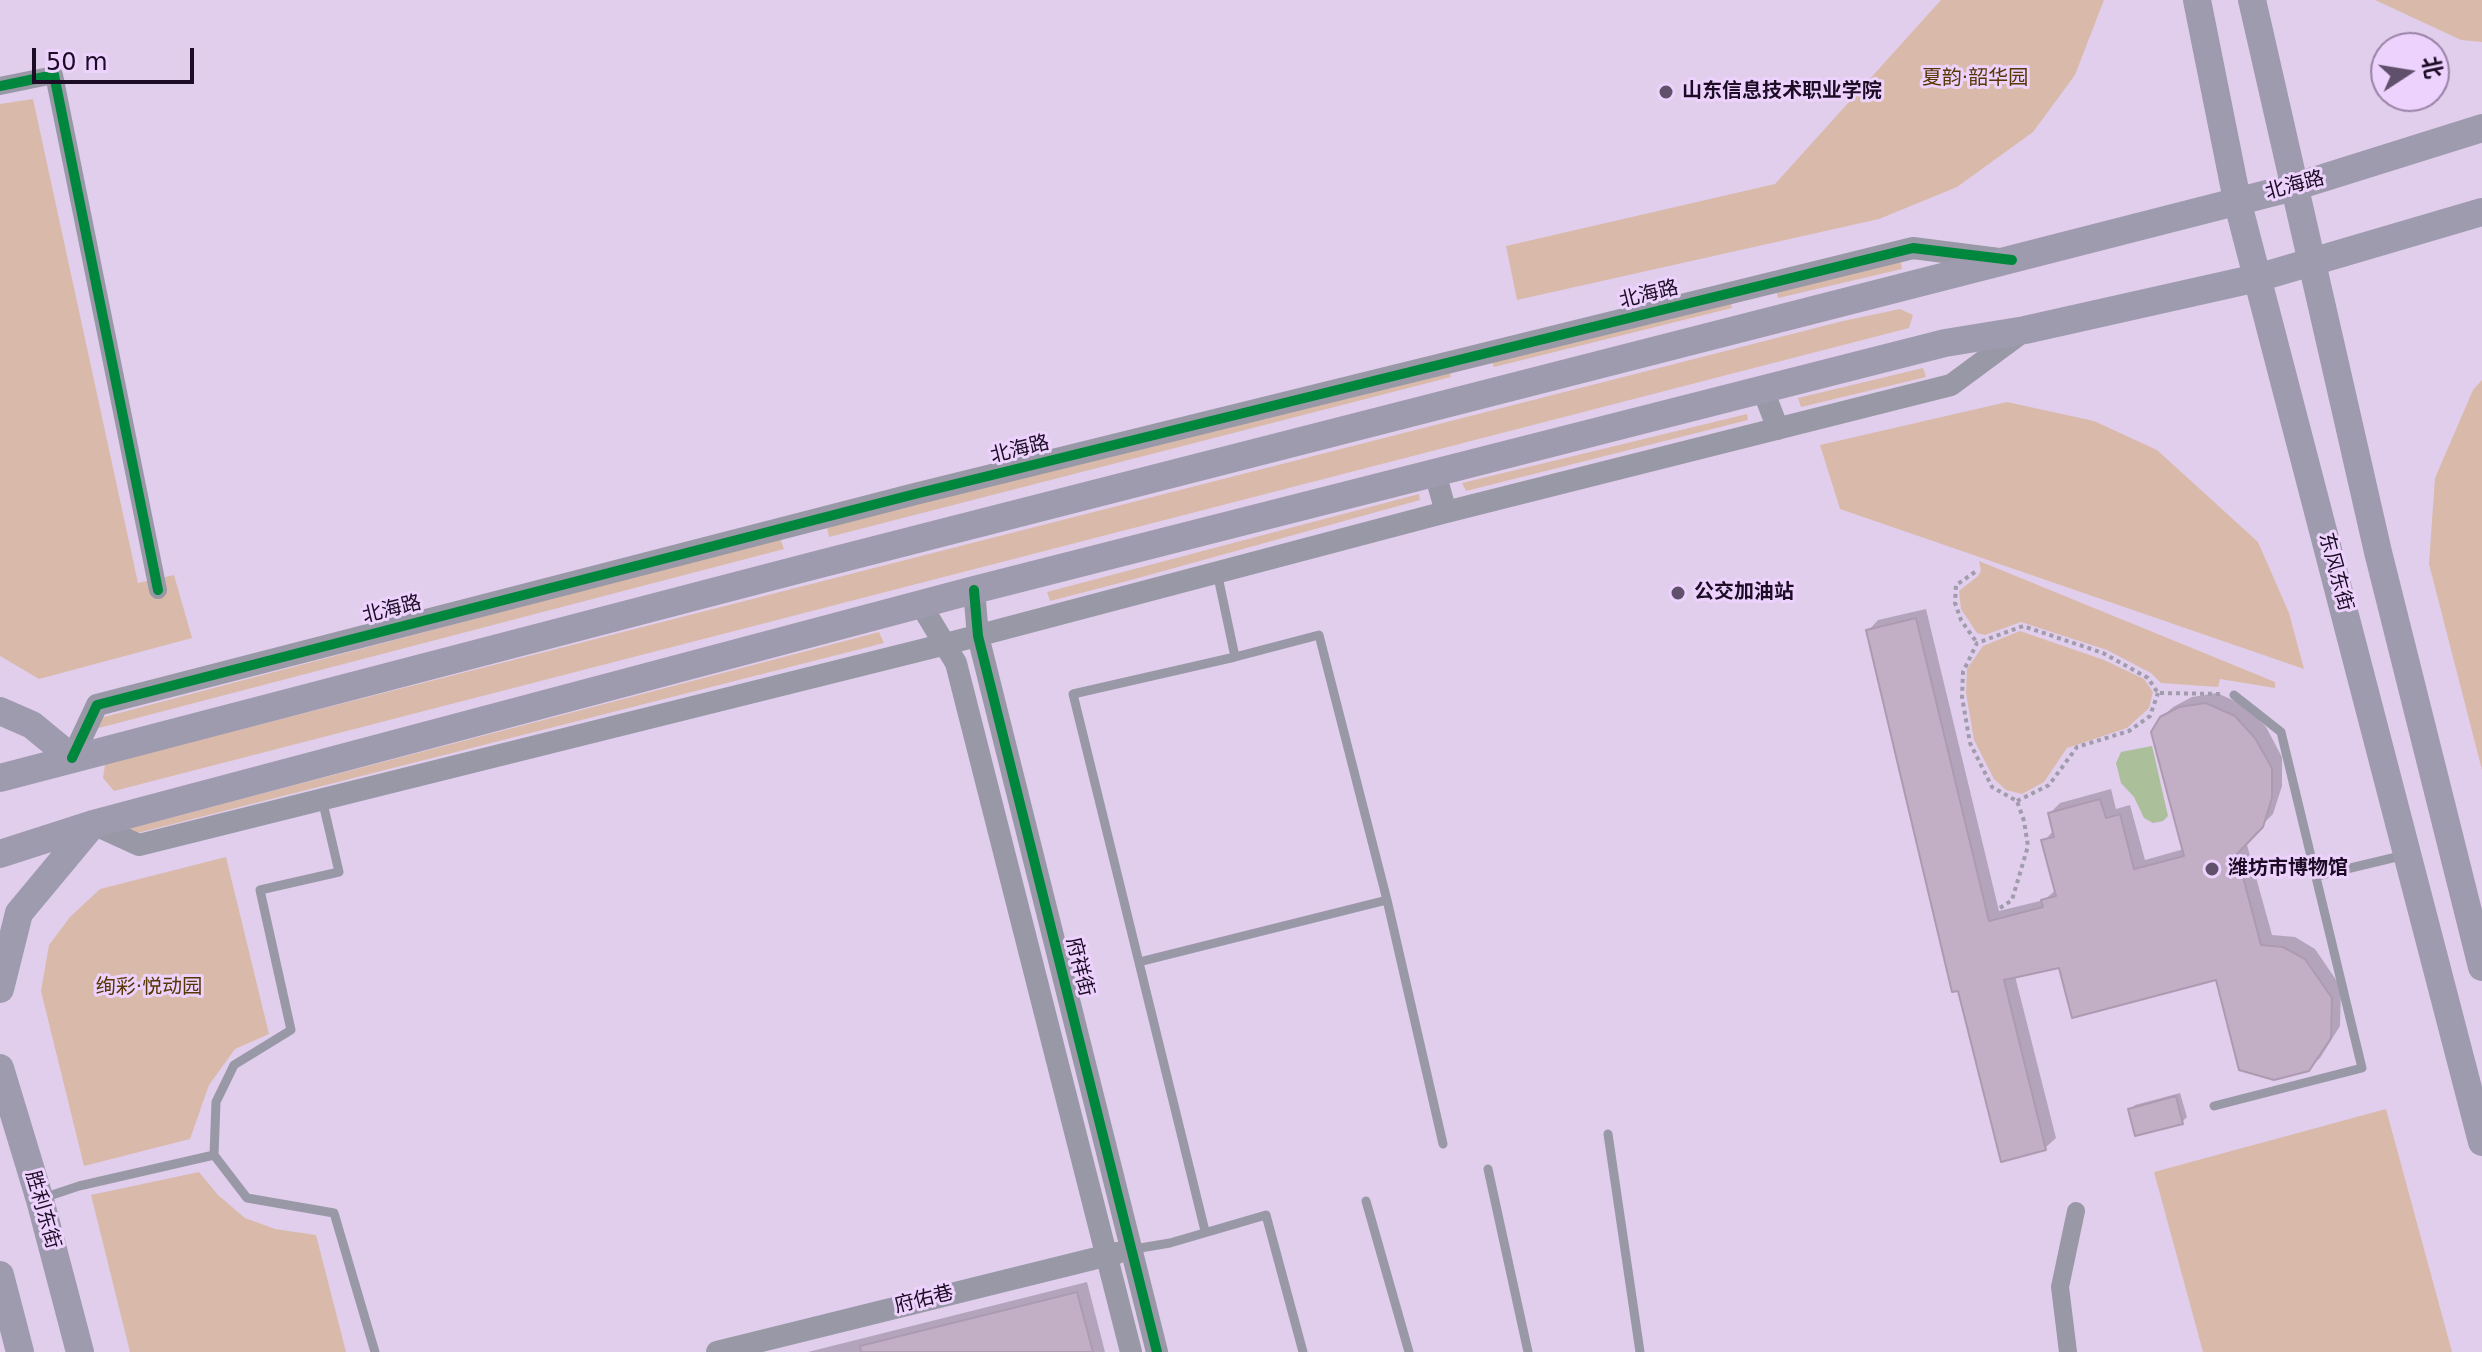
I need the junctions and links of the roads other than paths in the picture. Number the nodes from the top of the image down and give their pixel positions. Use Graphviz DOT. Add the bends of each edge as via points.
graph roads {
  1 [pos="2197,0"];
  2 [pos="2252,0"];
  3 [pos="0,86"];
  4 [pos="2482,128"];
  5 [pos="2294,187"];
  6 [pos="2237,200"];
  7 [pos="2482,212"];
  8 [pos="2012,260"];
  9 [pos="2313,262"];
  10 [pos="2257,278"];
  11 [pos="1748,289"];
  12 [pos="1759,324"];
  13 [pos="2025,330"];
  14 [pos="1763,390"];
  15 [pos="1778,429"];
  16 [pos="1435,473"];
  17 [pos="1446,512"];
  18 [pos="1217,572"];
  19 [pos="158,590"];
  20 [pos="974,590"];
  21 [pos="921,605"];
  22 [pos="978,636"];
  23 [pos="946,644"];
  24 [pos="1235,657"];
  25 [pos="2234,695"];
  26 [pos="0,711"];
  27 [pos="72,758"];
  28 [pos="0,778"];
  29 [pos="322,799"];
  30 [pos="93,824"];
  31 [pos="0,854"];
  32 [pos="2408,854"];
  33 [pos="2317,876"];
  34 [pos="1387,900"];
  35 [pos="1139,962"];
  36 [pos="2482,967"];
  37 [pos="0,989"];
  38 [pos="0,1068"];
  39 [pos="2214,1106"];
  40 [pos="1608,1134"];
  41 [pos="2482,1142"];
  42 [pos="1443,1144"];
  43 [pos="214,1155"];
  44 [pos="1488,1169"];
  45 [pos="40,1200"];
  46 [pos="1366,1201"];
  47 [pos="2076,1211"];
  48 [pos="1205,1231"];
  49 [pos="1130,1250"];
  50 [pos="1106,1255"];
  51 [pos="0,1275"];
  52 [pos="20,1352"];
  53 [pos="80,1352"];
  54 [pos="375,1352"];
  55 [pos="717,1352"];
  56 [pos="1131,1352"];
  57 [pos="1157,1352"];
  58 [pos="1303,1352"];
  59 [pos="1409,1352"];
  60 [pos="1528,1352"];
  61 [pos="1640,1352"];
  62 [pos="2068,1352"];
  1 -- 6 [label="main road, 东风东街"];
  2 -- 5 [label="main road"];
  3 -- 19 [label="street" via="54,75"];
  4 -- 5 [label="main road, 北海路"];
  5 -- 6 [label="main road, 北海路"];
  5 -- 9 [label="main road"];
  6 -- 8 [label="main road, 北海路"];
  6 -- 10 [label="main road, 东风东街"];
  7 -- 9 [label="main road"];
  8 -- 11 [label="street, 北海路" via="1913,248"];
  8 -- 12 [label="main road, 北海路"];
  9 -- 10 [label="main road"];
  9 -- 36 [label="main road" via="2378,552"];
  10 -- 13 [label="main road"];
  10 -- 32 [label="main road, 东风东街"];
  11 -- 12 [label="street"];
  11 -- 27 [label="street, 北海路" via="915,494 97,705"];
  12 -- 27 [label="main road, 北海路"];
  13 -- 14 [label="main road" via="1945,343"];
  13 -- 15 [label="street" via="1951,385"];
  14 -- 15 [label="street"];
  14 -- 16 [label="main road"];
  15 -- 17 [label="street"];
  16 -- 17 [label="street"];
  16 -- 20 [label="main road"];
  17 -- 18 [label="street"];
  18 -- 22 [label="street"];
  18 -- 24 [label="lane"];
  20 -- 21 [label="main road"];
  20 -- 22 [label="street, 府祥街"];
  21 -- 23 [label="street"];
  21 -- 30 [label="main road"];
  22 -- 23 [label="street"];
  22 -- 49 [label="street, 府祥街"];
  23 -- 29 [label="street"];
  23 -- 50 [label="street" via="956,663"];
  24 -- 34 [label="lane" via="1319,635"];
  24 -- 35 [label="lane" via="1073,694"];
  25 -- 33 [label="lane" via="2281,732"];
  26 -- 27 [label="main road" via="32,725"];
  27 -- 28 [label="main road, 北海路"];
  29 -- 30 [label="street" via="139,845"];
  29 -- 43 [label="lane" via="339,872 260,890 291,1030 234,1065 216,1102"];
  30 -- 31 [label="main road"];
  30 -- 37 [label="main road" via="19,913"];
  32 -- 33 [label="lane"];
  32 -- 41 [label="main road, 东风东街"];
  33 -- 39 [label="lane" via="2362,1068"];
  34 -- 35 [label="lane"];
  34 -- 42 [label="lane"];
  35 -- 48 [label="lane"];
  38 -- 45 [label="main road, 胜利东街"];
  40 -- 61 [label="lane"];
  43 -- 45 [label="lane"];
  43 -- 54 [label="lane" via="247,1198 334,1213"];
  44 -- 60 [label="lane"];
  45 -- 53 [label="main road, 胜利东街"];
  46 -- 59 [label="lane"];
  47 -- 62 [label="street" via="2060,1287"];
  48 -- 49 [label="lane"];
  48 -- 58 [label="lane" via="1266,1215"];
  49 -- 50 [label="street, 府佑巷"];
  49 -- 57 [label="street, 府祥街"];
  50 -- 55 [label="street, 府佑巷"];
  50 -- 56 [label="street"];
  51 -- 52 [label="main road"];
}
